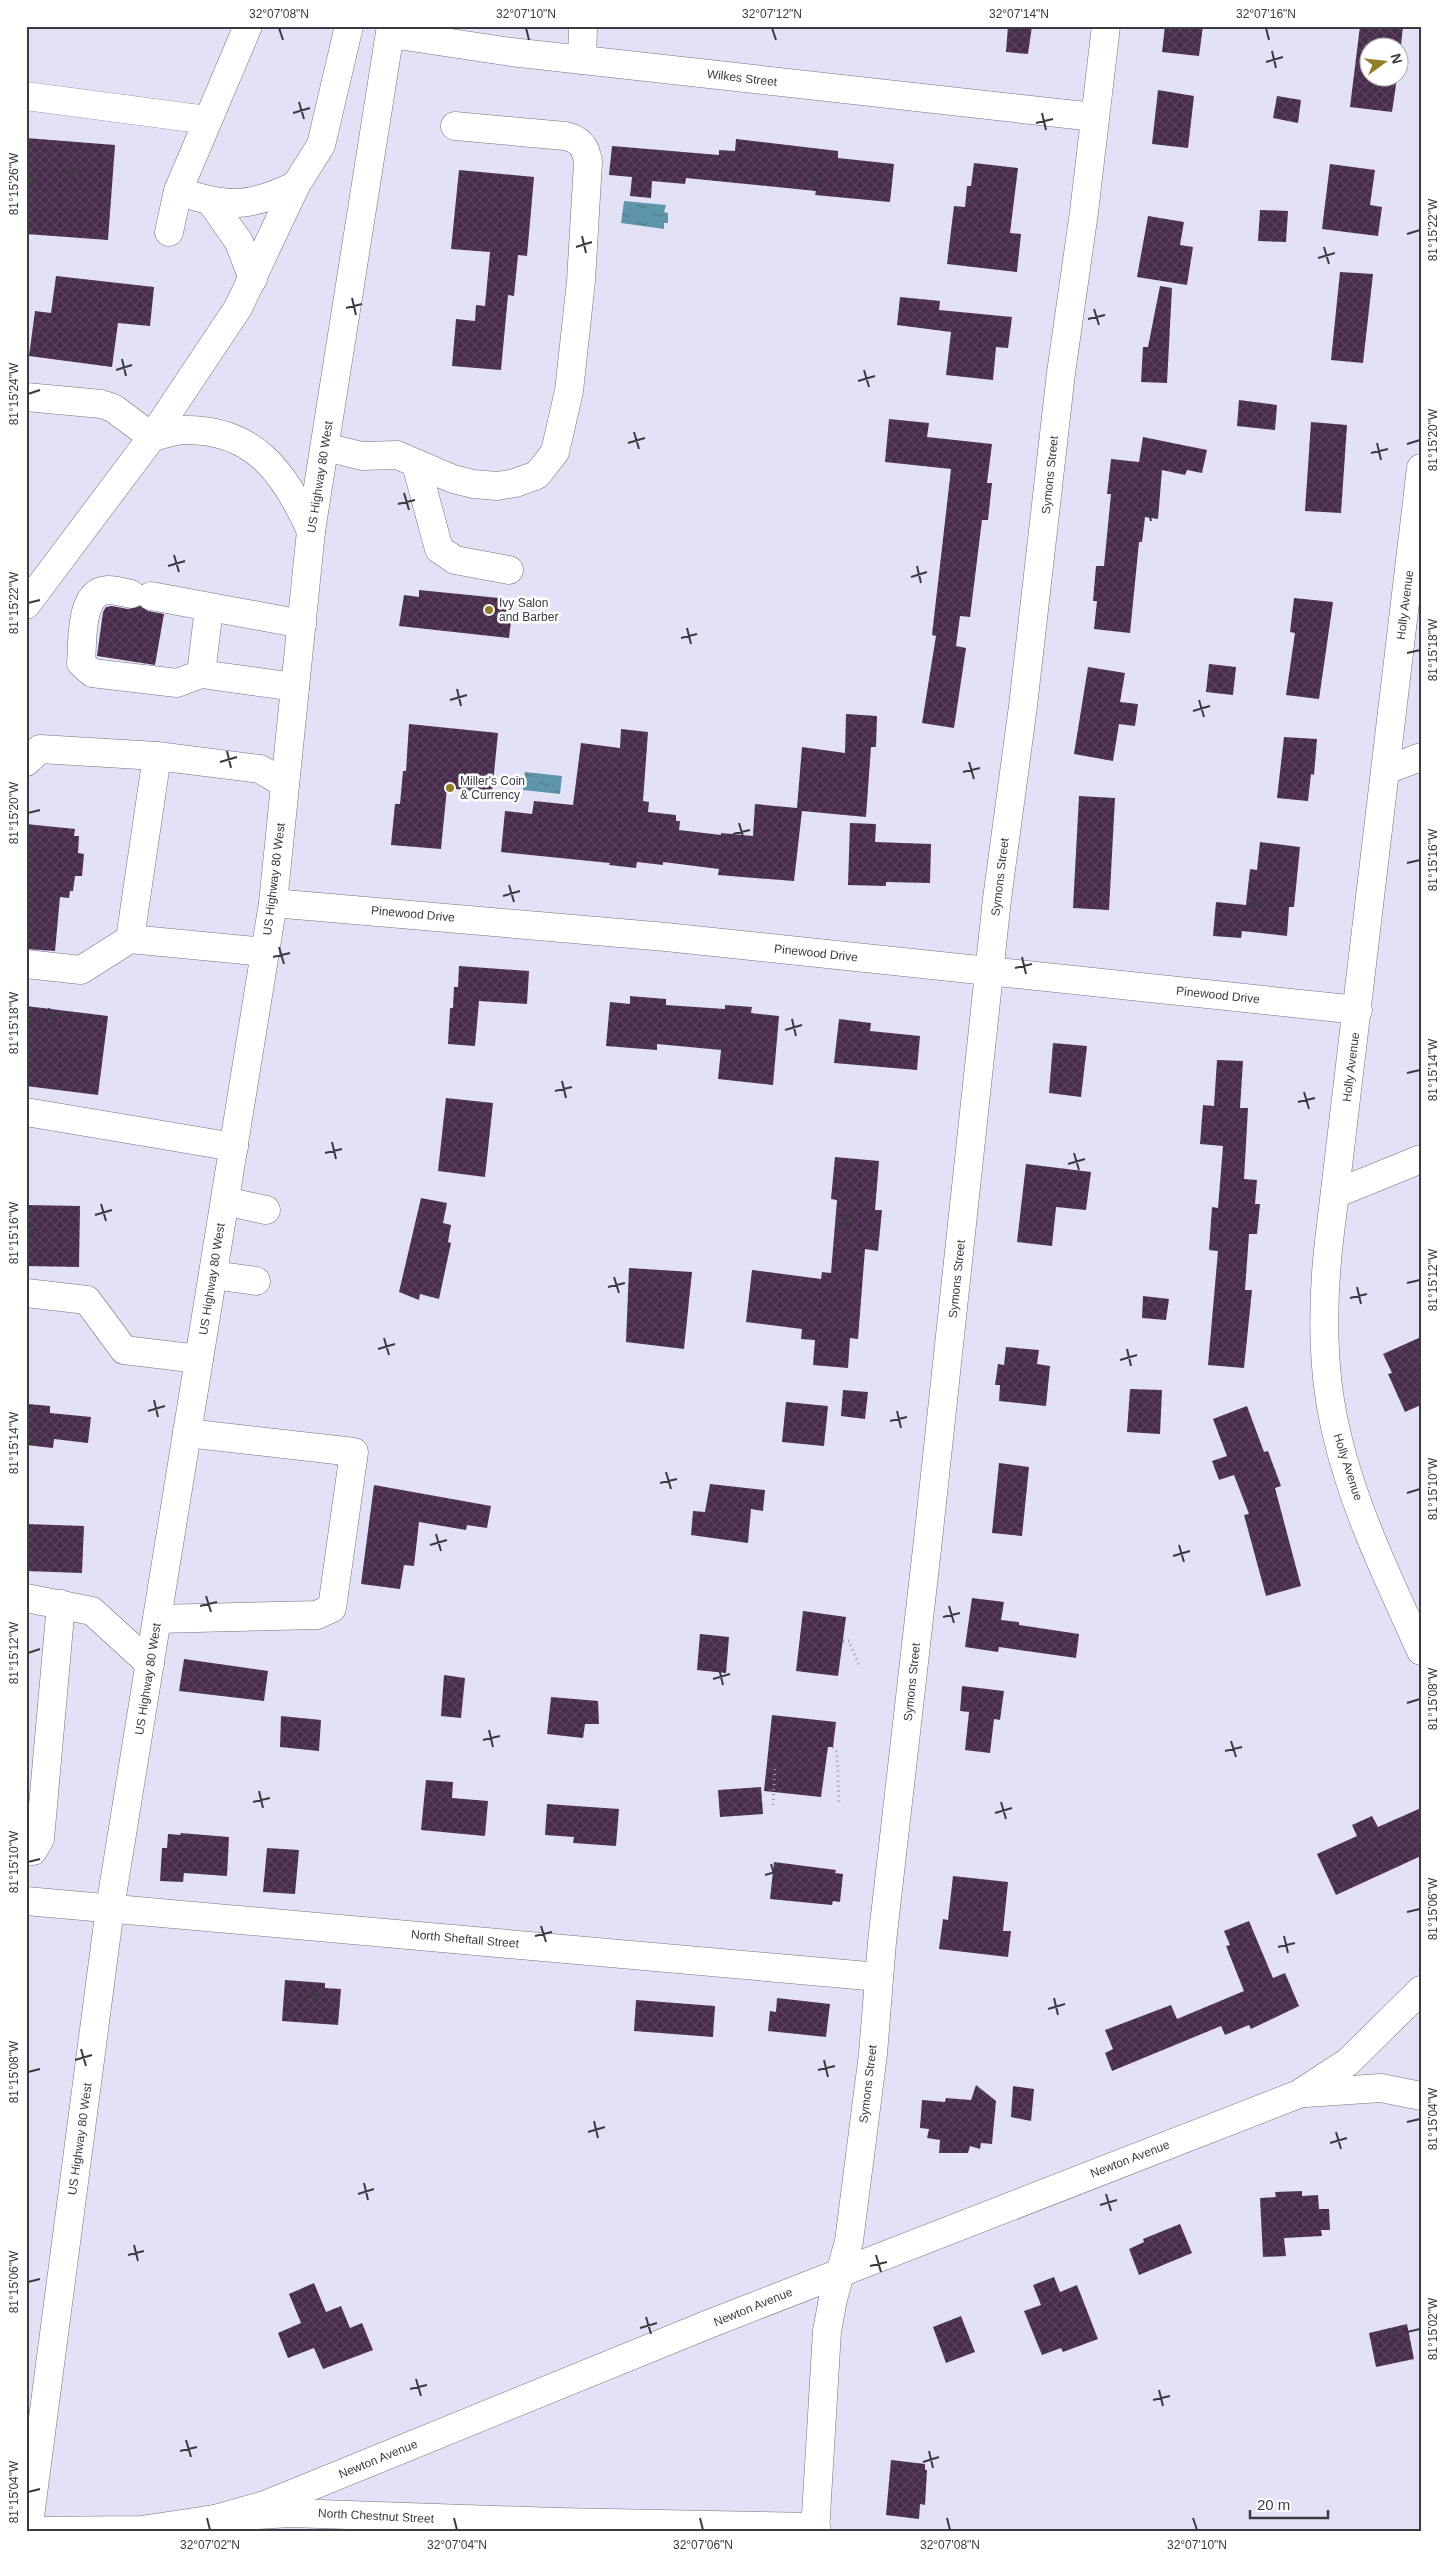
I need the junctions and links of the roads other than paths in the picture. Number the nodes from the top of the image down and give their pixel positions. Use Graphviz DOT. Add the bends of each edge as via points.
graph roads {
  1 [pos="248,26"];
  2 [pos="349,26"];
  3 [pos="583,26"];
  4 [pos="1106,26"];
  5 [pos="391,30"];
  6 [pos="582,60"];
  7 [pos="26,96"];
  8 [pos="1094,117"];
  9 [pos="207,120"];
  10 [pos="455,126"];
  11 [pos="296,185"];
  12 [pos="178,191"];
  13 [pos="211,202"];
  14 [pos="169,232"];
  15 [pos="253,279"];
  16 [pos="26,397"];
  17 [pos="152,437"];
  18 [pos="325,448"];
  19 [pos="416,464"];
  20 [pos="1421,468"];
  21 [pos="311,531"];
  22 [pos="510,570"];
  23 [pos="26,605"];
  24 [pos="209,608"];
  25 [pos="302,624"];
  26 [pos="201,674"];
  27 [pos="295,687"];
  28 [pos="157,756"];
  29 [pos="1421,757"];
  30 [pos="26,762"];
  31 [pos="1386,770"];
  32 [pos="285,784"];
  33 [pos="273,903"];
  34 [pos="130,939"];
  35 [pos="265,952"];
  36 [pos="26,964"];
  37 [pos="990,972"];
  38 [pos="1358,1010"];
  39 [pos="26,1112"];
  40 [pos="234,1147"];
  41 [pos="1421,1160"];
  42 [pos="1335,1194"];
  43 [pos="225,1201"];
  44 [pos="266,1210"];
  45 [pos="213,1275"];
  46 [pos="256,1281"];
  47 [pos="26,1293"];
  48 [pos="199,1358"];
  49 [pos="187,1433"];
  50 [pos="26,1598"];
  51 [pos="61,1604"];
  52 [pos="157,1619"];
  53 [pos="1421,1651"];
  54 [pos="150,1664"];
  55 [pos="26,1852"];
  56 [pos="26,1901"];
  57 [pos="110,1908"];
  58 [pos="878,1977"];
  59 [pos="1421,1990"];
  60 [pos="1421,2076"];
  61 [pos="1380,2088"];
  62 [pos="1300,2094"];
  63 [pos="1421,2096"];
  64 [pos="840,2273"];
  65 [pos="34,2430"];
  66 [pos="30,2490"];
  67 [pos="208,2521"];
  68 [pos="815,2529"];
  69 [pos="28,2531"];
  1 -- 9 [label="street"];
  2 -- 11 [label="street" via="320,145"];
  3 -- 6 [label="street"];
  4 -- 8 [label="street, Symons Street"];
  5 -- 6 [label="street, Wilkes Street"];
  5 -- 18 [label="street, US Highway 80 West"];
  6 -- 8 [label="street, Wilkes Street"];
  7 -- 9 [label="street"];
  8 -- 37 [label="street, Symons Street"];
  9 -- 12 [label="street"];
  10 -- 19 [label="street" via="564,136 578,141 586,151 581,281 572,366 555,452 536,475 515,484 473,484"];
  11 -- 13 [label="street" via="257,202"];
  11 -- 15 [label="street"];
  12 -- 13 [label="street"];
  12 -- 14 [label="street"];
  13 -- 15 [label="street" via="239,242"];
  15 -- 17 [label="street" via="238,308"];
  16 -- 17 [label="street" via="107,406"];
  17 -- 21 [label="street" via="182,430 208,433 234,439 259,452 278,471 294,495"];
  17 -- 23 [label="street"];
  18 -- 19 [label="street" via="362,456 391,454"];
  18 -- 21 [label="street, US Highway 80 West"];
  19 -- 22 [label="street" via="439,549 455,560"];
  20 -- 31 [label="street, Holly Avenue"];
  21 -- 25 [label="street, US Highway 80 West"];
  24 -- 25 [label="street"];
  24 -- 26 [label="street"];
  24 -- 26 [label="street" via="106,590 94,595 86,605 81,663 92,673 177,683"];
  25 -- 27 [label="street, US Highway 80 West"];
  26 -- 27 [label="street"];
  27 -- 32 [label="street, US Highway 80 West"];
  28 -- 30 [label="street" via="40,749"];
  28 -- 32 [label="street" via="260,769"];
  28 -- 34 [label="street"];
  29 -- 31 [label="street"];
  31 -- 38 [label="street, Holly Avenue"];
  32 -- 33 [label="street, US Highway 80 West"];
  33 -- 35 [label="street, US Highway 80 West"];
  33 -- 37 [label="street, Pinewood Drive" via="656,936"];
  34 -- 35 [label="street"];
  34 -- 36 [label="street" via="81,970"];
  35 -- 40 [label="street, US Highway 80 West"];
  37 -- 38 [label="street, Pinewood Drive"];
  37 -- 58 [label="street, Symons Street"];
  38 -- 42 [label="street, Holly Avenue"];
  39 -- 40 [label="street"];
  40 -- 43 [label="street, US Highway 80 West"];
  41 -- 42 [label="street"];
  42 -- 53 [label="street, Holly Avenue" via="1324,1320 1332,1411 1359,1504"];
  43 -- 44 [label="street"];
  43 -- 45 [label="street, US Highway 80 West"];
  45 -- 46 [label="street"];
  45 -- 48 [label="street, US Highway 80 West"];
  47 -- 48 [label="street" via="88,1300 124,1350"];
  48 -- 49 [label="street, US Highway 80 West"];
  49 -- 52 [label="street, US Highway 80 West"];
  49 -- 52 [label="street" via="354,1452 332,1608 316,1615"];
  50 -- 51 [label="street"];
  51 -- 54 [label="street" via="92,1611"];
  51 -- 55 [label="street" via="40,1839 34,1851"];
  52 -- 54 [label="street, US Highway 80 West"];
  54 -- 57 [label="street, US Highway 80 West"];
  56 -- 57 [label="street, North Sheftall Street"];
  57 -- 58 [label="street, North Sheftall Street"];
  57 -- 65 [label="street, US Highway 80 West"];
  58 -- 64 [label="street, Symons Street" via="853,2214"];
  59 -- 62 [label="street, Newton Avenue" via="1348,2062"];
  60 -- 61 [label="street, Newton Avenue"];
  61 -- 62 [label="street, Newton Avenue"];
  61 -- 63 [label="street, Newton Avenue"];
  62 -- 64 [label="street, Newton Avenue"];
  64 -- 67 [label="street, Newton Avenue" via="265,2505"];
  64 -- 68 [label="street, Symons Street" via="827,2331"];
  65 -- 66 [label="street, US Highway 80 West"];
  66 -- 69 [label="street, US Highway 80 West"];
  67 -- 68 [label="street, North Chestnut Street" via="263,2514 311,2513"];
  67 -- 69 [label="street, North Chestnut Street" via="141,2530"];
}
